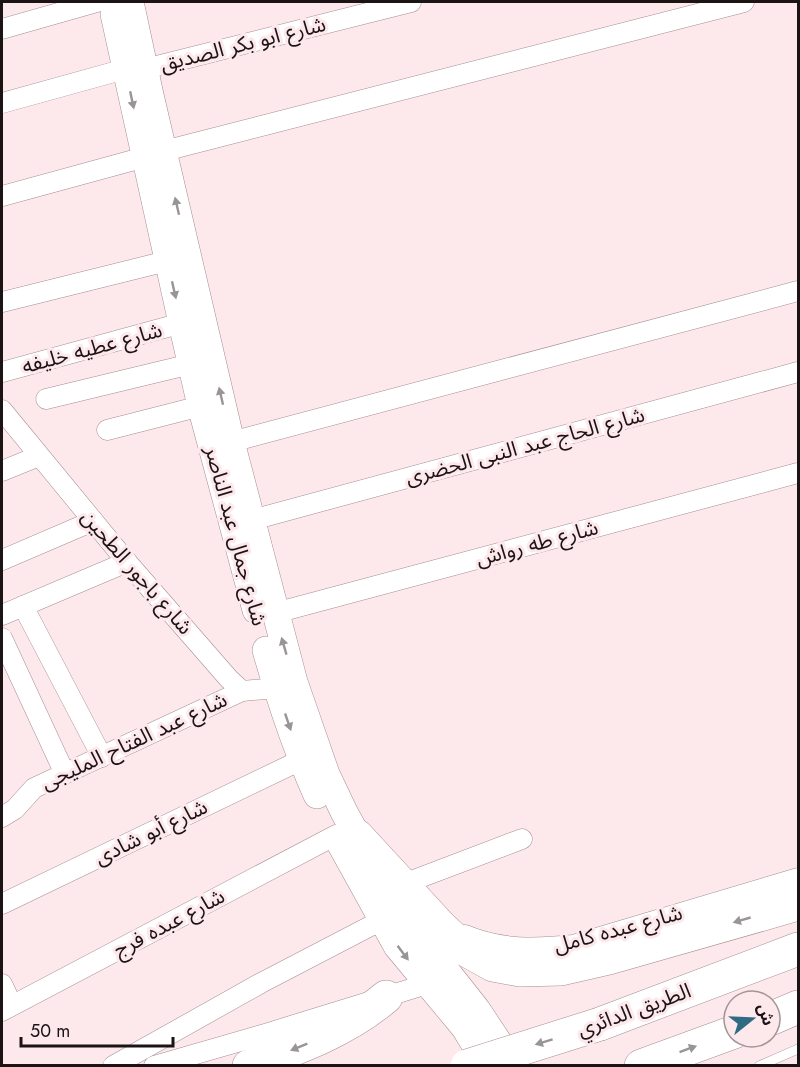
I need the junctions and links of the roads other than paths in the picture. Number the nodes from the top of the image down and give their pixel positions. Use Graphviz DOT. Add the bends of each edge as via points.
graph roads {
  1 [pos="97,2"];
  2 [pos="112,2"];
  3 [pos="130,2"];
  4 [pos="411,2"];
  5 [pos="744,2"];
  6 [pos="2,29"];
  7 [pos="135,69"];
  8 [pos="2,103"];
  9 [pos="154,154"];
  10 [pos="2,196"];
  11 [pos="167,261"];
  12 [pos="798,291"];
  13 [pos="2,302"];
  14 [pos="182,323"];
  15 [pos="191,364"];
  16 [pos="2,372"];
  17 [pos="798,372"];
  18 [pos="46,399"];
  19 [pos="201,406"];
  20 [pos="2,410"];
  21 [pos="107,430"];
  22 [pos="231,442"];
  23 [pos="39,456"];
  24 [pos="2,471"];
  25 [pos="798,473"];
  26 [pos="252,520"];
  27 [pos="93,521"];
  28 [pos="2,560"];
  29 [pos="127,562"];
  30 [pos="23,606"];
  31 [pos="275,613"];
  32 [pos="2,615"];
  33 [pos="2,638"];
  34 [pos="285,685"];
  35 [pos="242,691"];
  36 [pos="102,757"];
  37 [pos="301,760"];
  38 [pos="65,774"];
  39 [pos="2,817"];
  40 [pos="346,828"];
  41 [pos="522,839"];
  42 [pos="798,878"];
  43 [pos="406,883"];
  44 [pos="2,904"];
  45 [pos="798,904"];
  46 [pos="382,920"];
  47 [pos="798,949"];
  48 [pos="2,984"];
  49 [pos="427,984"];
  50 [pos="386,997"];
  51 [pos="798,1007"];
  52 [pos="7,1008"];
  53 [pos="782,1014"];
  54 [pos="471,1019"];
  55 [pos="722,1036"];
  56 [pos="798,1049"];
  57 [pos="113,1065"];
  58 [pos="153,1065"];
  59 [pos="249,1065"];
  60 [pos="467,1065"];
  61 [pos="488,1065"];
  62 [pos="514,1065"];
  63 [pos="641,1065"];
  64 [pos="759,1065"];
  1 -- 6 [label="street"];
  2 -- 7 [label="street, شارع جمال عبد الناصر"];
  3 -- 7 [label="street, شارع جمال عبد الناصر"];
  4 -- 7 [label="street, شارع ابو بكر الصديق"];
  5 -- 9 [label="street"];
  7 -- 8 [label="street, شارع ابو بكر الصديق"];
  7 -- 9 [label="street, شارع جمال عبد الناصر"];
  9 -- 10 [label="street"];
  9 -- 11 [label="street, شارع جمال عبد الناصر"];
  22 -- 9 [label="street, شارع جمال عبد الناصر, one-way"];
  11 -- 13 [label="street"];
  11 -- 14 [label="street, شارع جمال عبد الناصر, one-way"];
  12 -- 22 [label="street"];
  14 -- 15 [label="street, شارع جمال عبد الناصر"];
  14 -- 16 [label="street, شارع عطيه خليفه"];
  15 -- 18 [label="street"];
  15 -- 19 [label="street, شارع جمال عبد الناصر"];
  17 -- 26 [label="street, شارع الحاج عبد النبى الحضرى"];
  19 -- 21 [label="street"];
  19 -- 34 [label="street, شارع جمال عبد الناصر"];
  20 -- 23 [label="street, شارع باجور الطحين"];
  22 -- 26 [label="street, شارع جمال عبد الناصر"];
  23 -- 24 [label="street"];
  23 -- 27 [label="street, شارع باجور الطحين"];
  25 -- 31 [label="street, شارع طه رواش"];
  26 -- 31 [label="street, شارع جمال عبد الناصر"];
  27 -- 28 [label="street"];
  27 -- 29 [label="street, شارع باجور الطحين"];
  29 -- 30 [label="street"];
  29 -- 35 [label="street, شارع باجور الطحين"];
  30 -- 32 [label="street"];
  30 -- 36 [label="street"];
  34 -- 31 [label="street, شارع جمال عبد الناصر, one-way"];
  33 -- 38 [label="street"];
  34 -- 35 [label="street"];
  34 -- 37 [label="street, شارع جمال عبد الناصر, one-way"];
  34 -- 40 [label="street, شارع جمال عبد الناصر"];
  35 -- 36 [label="street, شارع عبد الفتاح المليجى"];
  36 -- 38 [label="street, شارع عبد الفتاح المليجى"];
  37 -- 40 [label="street, شارع جمال عبد الناصر"];
  37 -- 44 [label="street, شارع أبو شادى"];
  38 -- 39 [label="street, شارع عبد الفتاح المليجى" via="34,788"];
  40 -- 43 [label="street, شارع عبده كامل"];
  45 -- 40 [label="highway, one-way" via="609,958 561,969 520,970 493,964 466,950"];
  40 -- 46 [label="street, شارع جمال عبد الناصر"];
  40 -- 52 [label="street, شارع عبده فرج"];
  40 -- 54 [label="street, شارع جمال عبد الناصر"];
  41 -- 43 [label="street"];
  42 -- 43 [label="street, شارع عبده كامل" via="573,945 540,949 484,943 463,934"];
  46 -- 49 [label="street, شارع جمال عبد الناصر, one-way"];
  46 -- 57 [label="street"];
  47 -- 60 [label="highway, الطريق الدائري, one-way, bridge" via="600,1024"];
  48 -- 52 [label="street"];
  49 -- 50 [label="street"];
  49 -- 54 [label="street, شارع جمال عبد الناصر"];
  50 -- 58 [label="street"];
  50 -- 59 [label="highway, one-way" via="340,1029"];
  51 -- 53 [label="highway"];
  54 -- 61 [label="street"];
  54 -- 62 [label="street"];
  63 -- 55 [label="highway, one-way"];
  56 -- 64 [label="lane"];
}
